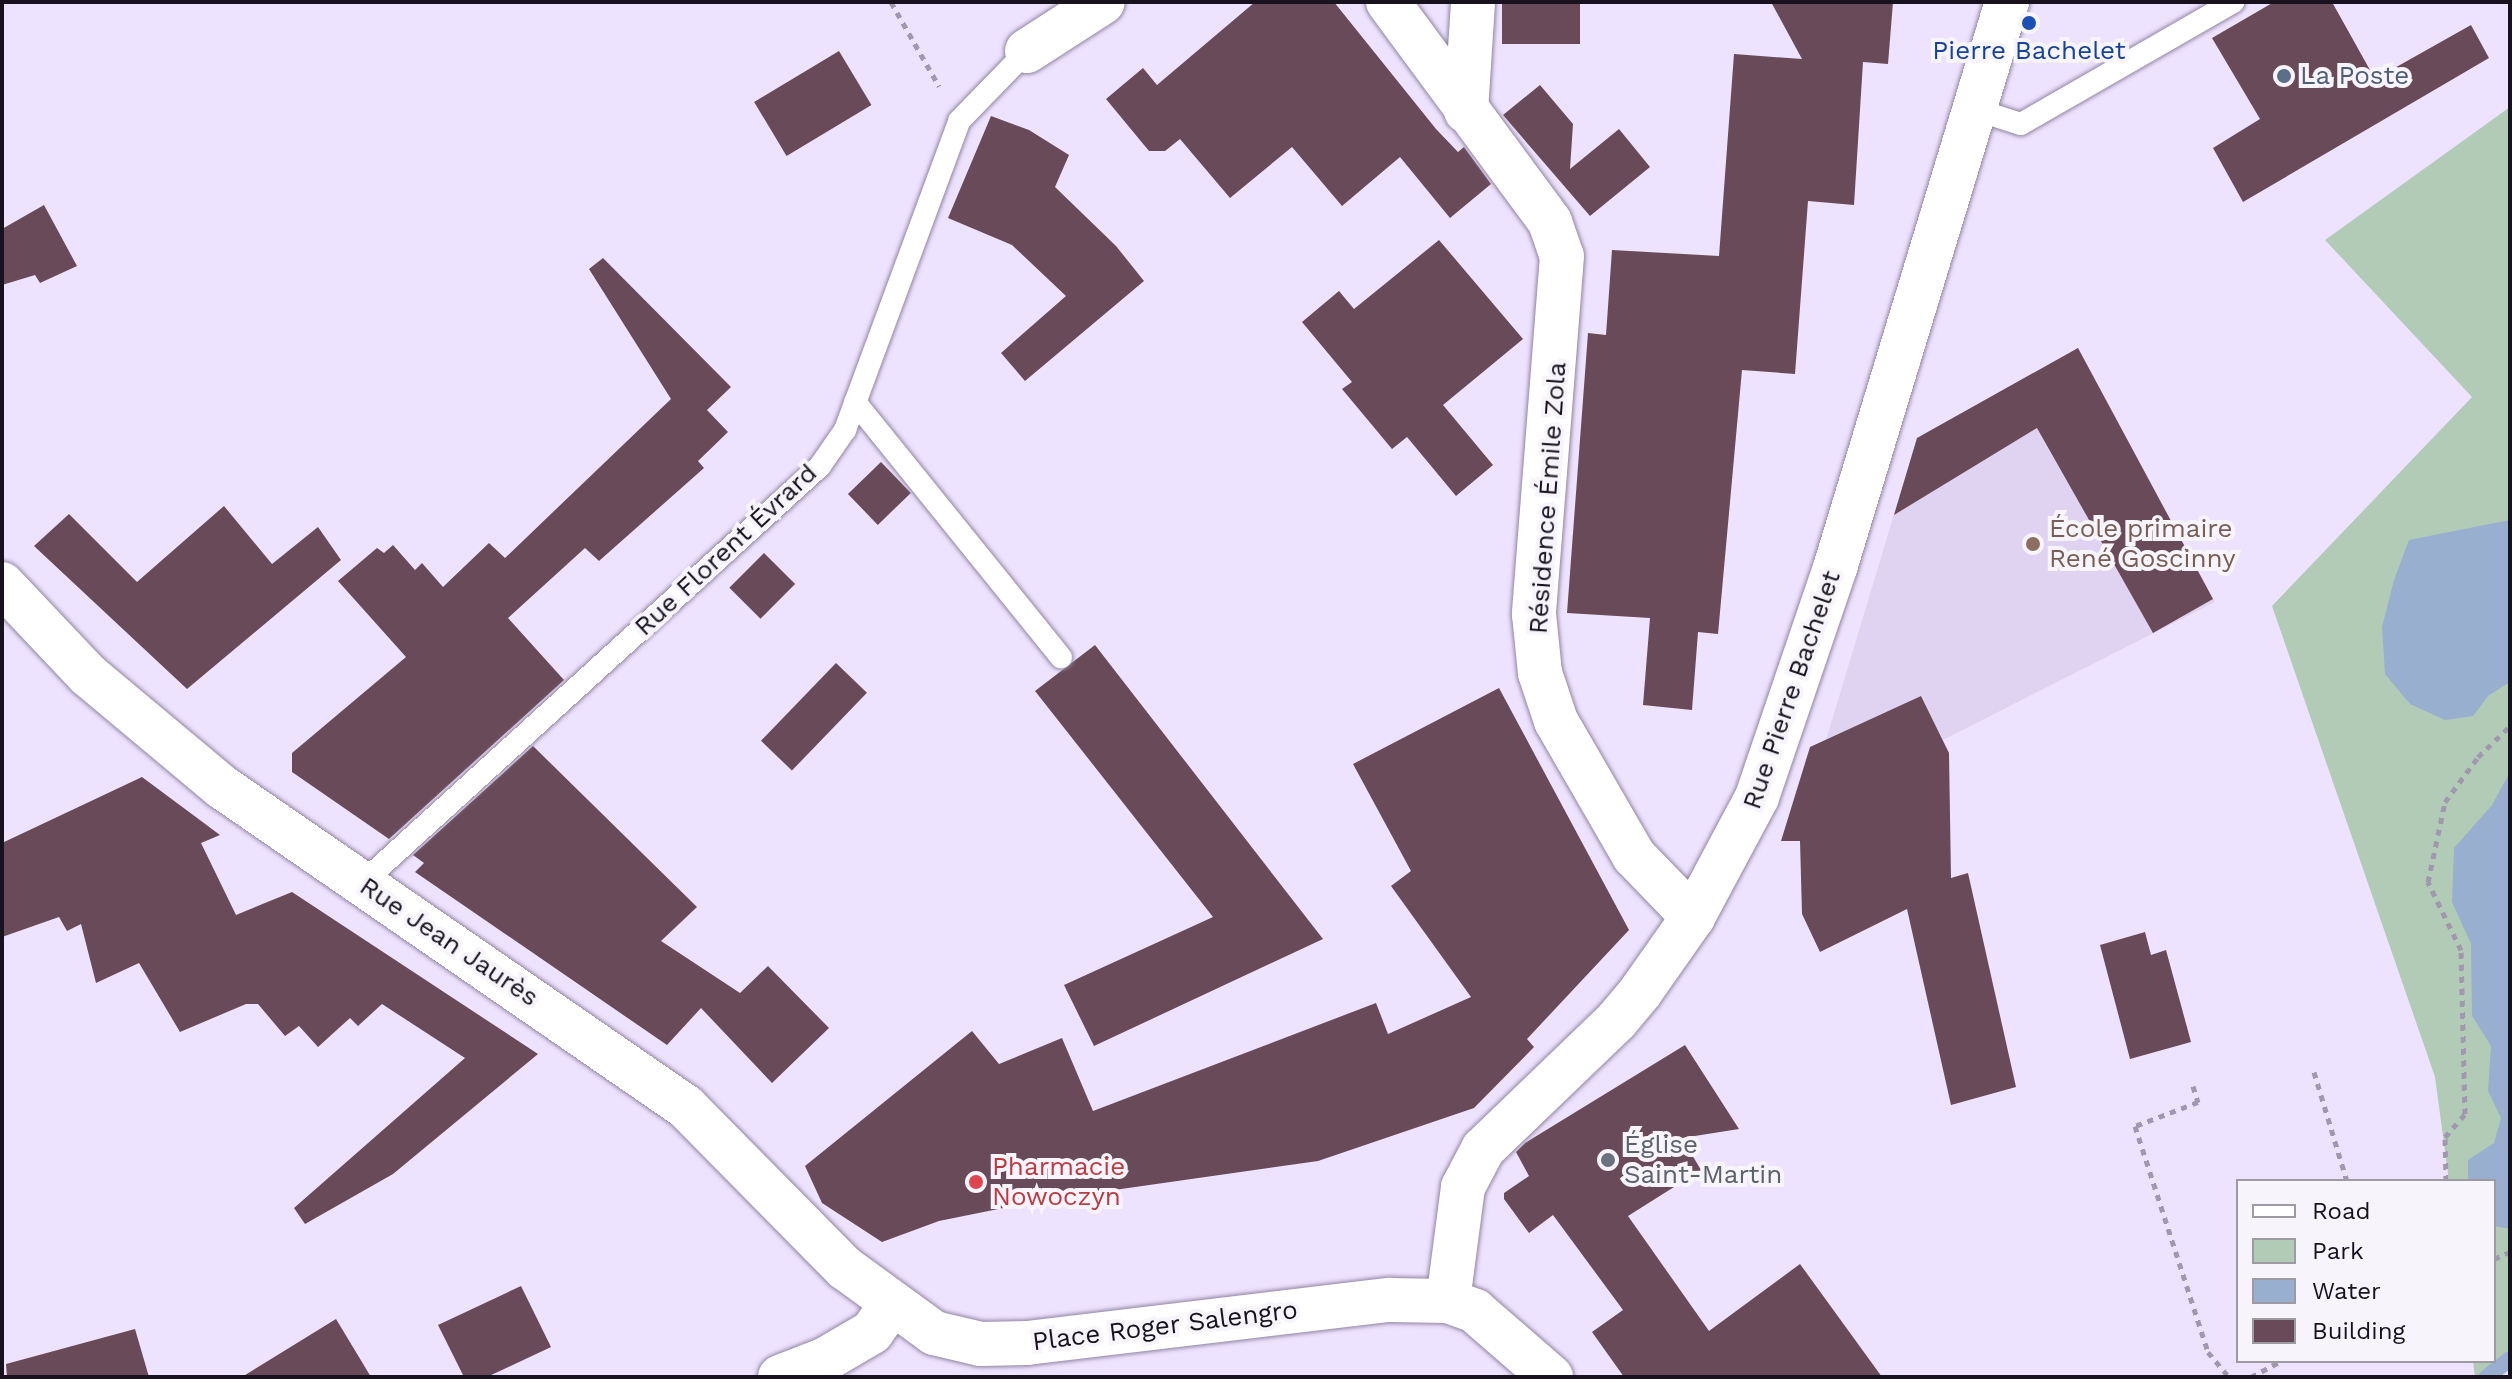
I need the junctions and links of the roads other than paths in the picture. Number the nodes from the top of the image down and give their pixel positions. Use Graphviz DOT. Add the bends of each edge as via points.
graph roads {
  1 [pos="1103,2"];
  2 [pos="1388,2"];
  3 [pos="1473,2"];
  4 [pos="2007,2"];
  5 [pos="2233,2"];
  6 [pos="1027,51"];
  7 [pos="1974,109"];
  8 [pos="1466,111"];
  9 [pos="855,402"];
  10 [pos="2,584"];
  11 [pos="1061,657"];
  12 [pos="361,884"];
  13 [pos="1693,917"];
  14 [pos="1448,1301"];
  15 [pos="891,1305"];
  16 [pos="780,1377"];
  17 [pos="1551,1377"];
  1 -- 6 [label="street, Rue Florent Évrard"];
  2 -- 8 [label="street, Résidence Émile Zola"];
  3 -- 8 [label="street"];
  4 -- 7 [label="street, Rue Pierre Bachelet"];
  5 -- 7 [label="lane" via="2021,124"];
  6 -- 9 [label="lane, Rue Florent Évrard" via="959,121"];
  7 -- 13 [label="street, Rue Pierre Bachelet" via="1832,578 1762,783"];
  8 -- 13 [label="street, Résidence Émile Zola" via="1550,222 1562,256 1534,614 1540,673 1556,721 1634,856"];
  9 -- 11 [label="lane"];
  9 -- 12 [label="lane, Rue Florent Évrard" via="845,430 820,466"];
  10 -- 12 [label="street, Rue Jean Jaurès" via="88,675 149,726 222,787"];
  12 -- 15 [label="street, Rue Jean Jaurès" via="686,1107 845,1268"];
  13 -- 14 [label="street, Rue Pierre Bachelet" via="1617,1020 1483,1149 1463,1187"];
  14 -- 15 [label="street, Place Roger Salengro" via="1390,1300 981,1344 934,1333"];
  14 -- 17 [label="street" via="1475,1311"];
  15 -- 16 [label="street" via="872,1332 826,1359"];
}
